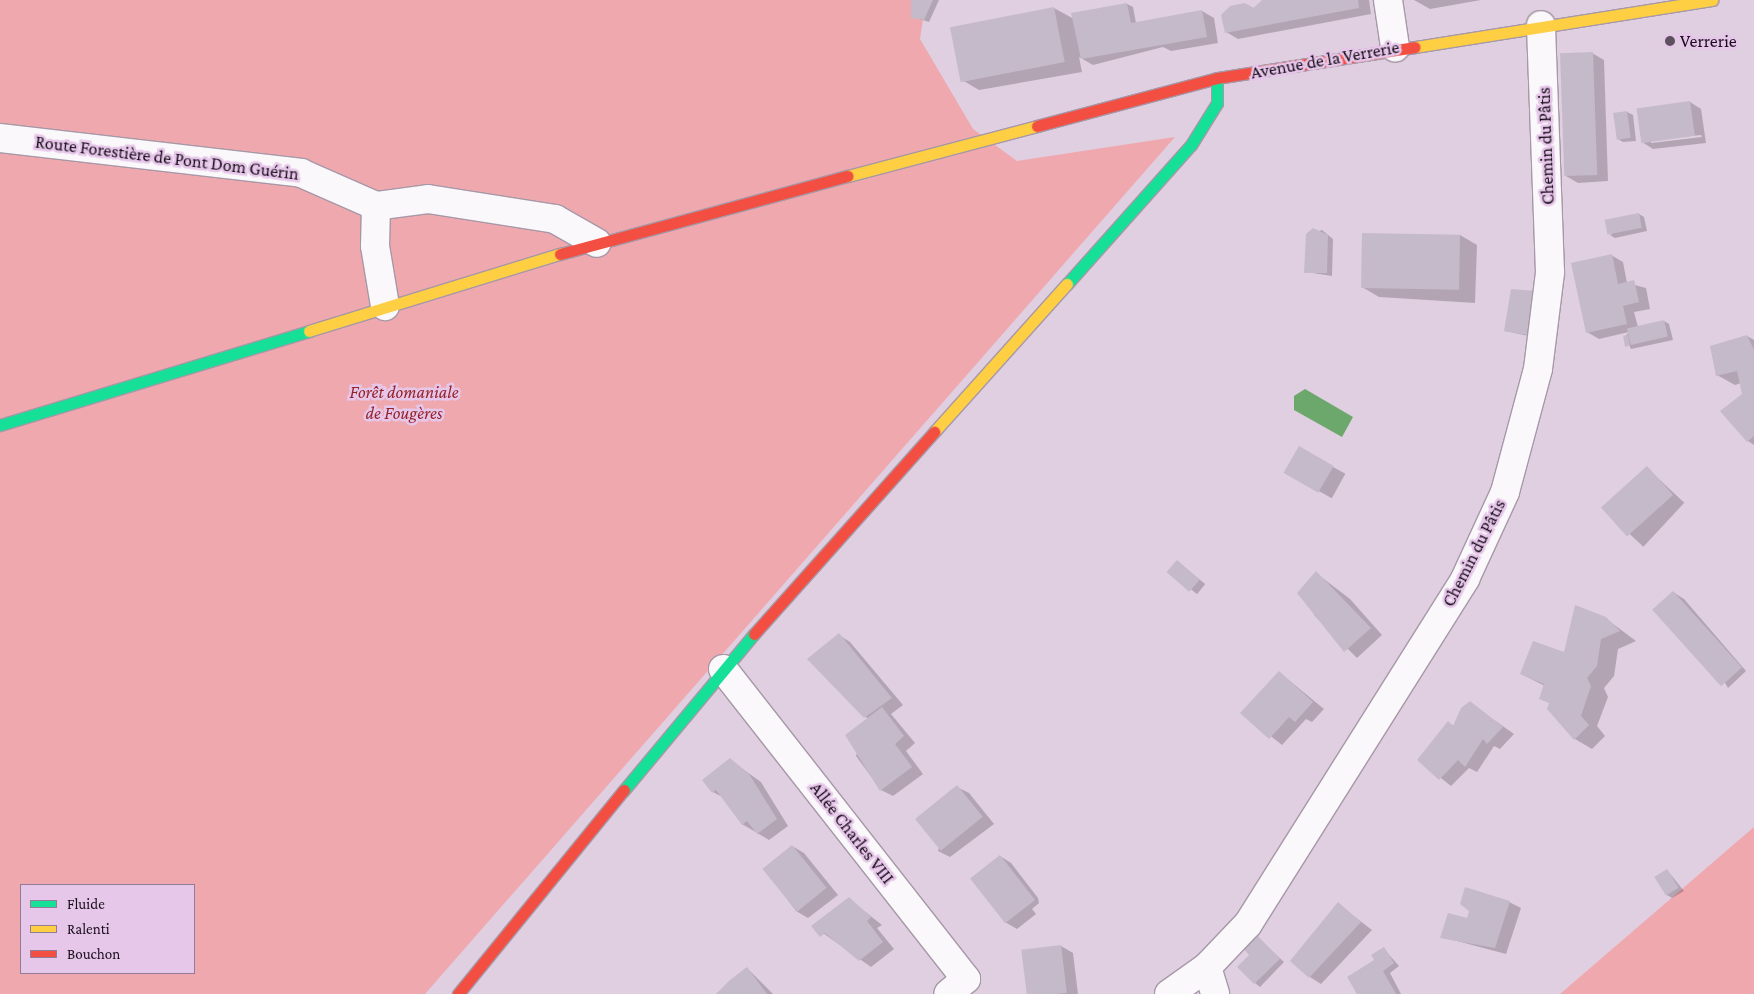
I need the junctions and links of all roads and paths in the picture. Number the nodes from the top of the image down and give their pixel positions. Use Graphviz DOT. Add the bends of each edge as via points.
graph roads {
  1 [pos="1388,0"];
  2 [pos="1712,0"];
  3 [pos="1541,25"];
  4 [pos="1395,47"];
  5 [pos="1217,78"];
  6 [pos="0,138"];
  7 [pos="376,206"];
  8 [pos="597,243"];
  9 [pos="385,306"];
  10 [pos="0,425"];
  11 [pos="723,669"];
  12 [pos="1207,967"];
  13 [pos="458,994"];
  14 [pos="948,994"];
  15 [pos="1168,994"];
  16 [pos="1215,994"];
  1 -- 4 [label="street"];
  2 -- 3 [label="main road, Avenue de la Verrerie"];
  3 -- 4 [label="main road, Avenue de la Verrerie"];
  3 -- 12 [label="street, Chemin du Pâtis" via="1550,272 1538,369 1505,492 1465,579 1248,924"];
  4 -- 5 [label="main road, Avenue de la Verrerie"];
  5 -- 8 [label="main road, Avenue de la Verrerie"];
  5 -- 11 [label="main road" via="1217,103 1191,145"];
  6 -- 7 [label="street, Route Forestière de Pont Dom Guérin" via="301,173"];
  7 -- 8 [label="street" via="428,199 555,219"];
  7 -- 9 [label="street" via="376,246"];
  8 -- 9 [label="main road, Avenue de la Verrerie"];
  9 -- 10 [label="main road, Avenue de la Verrerie"];
  11 -- 13 [label="main road"];
  11 -- 14 [label="street, Allée Charles VIII" via="966,979"];
  12 -- 15 [label="street, Chemin du Pâtis"];
  12 -- 16 [label="street"];
}
